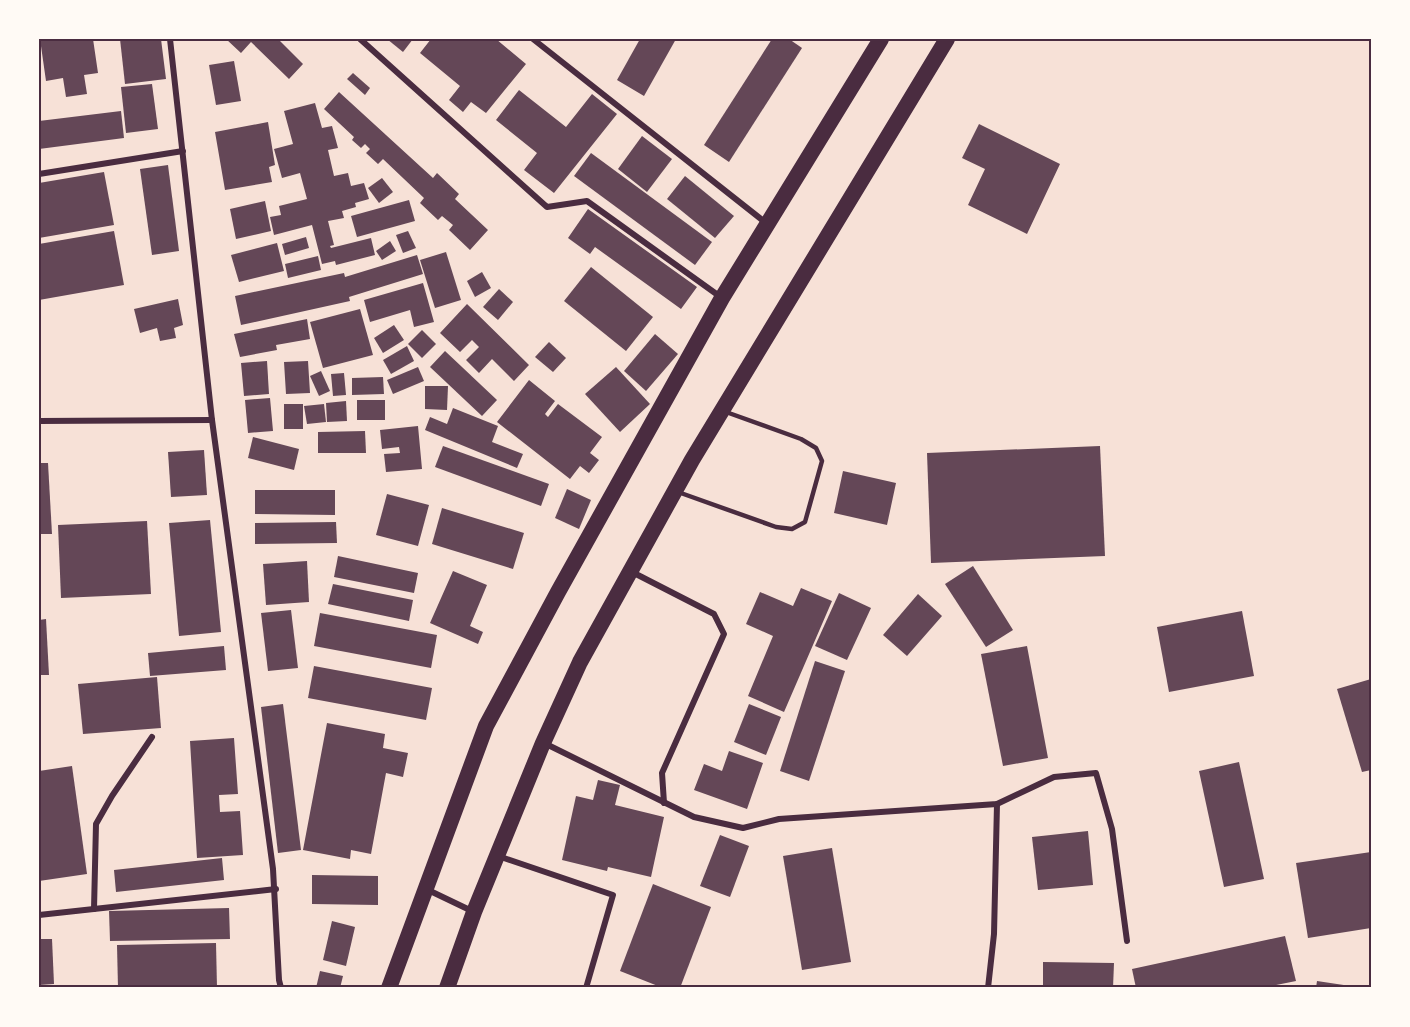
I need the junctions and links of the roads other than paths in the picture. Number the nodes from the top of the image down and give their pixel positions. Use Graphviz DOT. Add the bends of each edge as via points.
graph roads {
  1 [pos="170,39"];
  2 [pos="360,39"];
  3 [pos="533,39"];
  4 [pos="881,39"];
  5 [pos="947,39"];
  6 [pos="183,151"];
  7 [pos="39,174"];
  8 [pos="767,225"];
  9 [pos="722,298"];
  10 [pos="722,411"];
  11 [pos="212,420"];
  12 [pos="39,421"];
  13 [pos="675,491"];
  14 [pos="631,572"];
  15 [pos="153,737"];
  16 [pos="543,742"];
  17 [pos="663,803"];
  18 [pos="997,804"];
  19 [pos="497,855"];
  20 [pos="426,888"];
  21 [pos="276,889"];
  22 [pos="94,909"];
  23 [pos="474,912"];
  24 [pos="39,915"];
  25 [pos="1127,941"];
  26 [pos="281,988"];
  27 [pos="389,988"];
  28 [pos="447,988"];
  29 [pos="586,988"];
  30 [pos="988,988"];
  1 -- 6 [label="street"];
  2 -- 9 [label="street" via="547,207 587,201"];
  3 -- 8 [label="street"];
  4 -- 8 [label="highway"];
  5 -- 10 [label="highway"];
  6 -- 7 [label="street"];
  6 -- 11 [label="street"];
  8 -- 9 [label="highway"];
  9 -- 20 [label="highway" via="486,726"];
  10 -- 13 [label="highway"];
  10 -- 13 [label="lane" via="816,448 822,461 805,522 792,529 776,527"];
  11 -- 12 [label="street"];
  11 -- 21 [label="street"];
  13 -- 14 [label="highway"];
  14 -- 16 [label="highway" via="580,662"];
  14 -- 17 [label="street" via="714,614 724,634 662,773"];
  15 -- 22 [label="street" via="96,824"];
  16 -- 17 [label="street"];
  16 -- 19 [label="highway"];
  17 -- 18 [label="street" via="694,816 743,828 779,819"];
  18 -- 25 [label="street" via="1053,777 1096,772 1112,829"];
  18 -- 30 [label="street" via="994,934"];
  19 -- 23 [label="highway"];
  19 -- 29 [label="street" via="613,895"];
  20 -- 23 [label="street"];
  20 -- 27 [label="highway"];
  21 -- 22 [label="street"];
  21 -- 26 [label="street"];
  22 -- 24 [label="street"];
  23 -- 28 [label="highway"];
}
